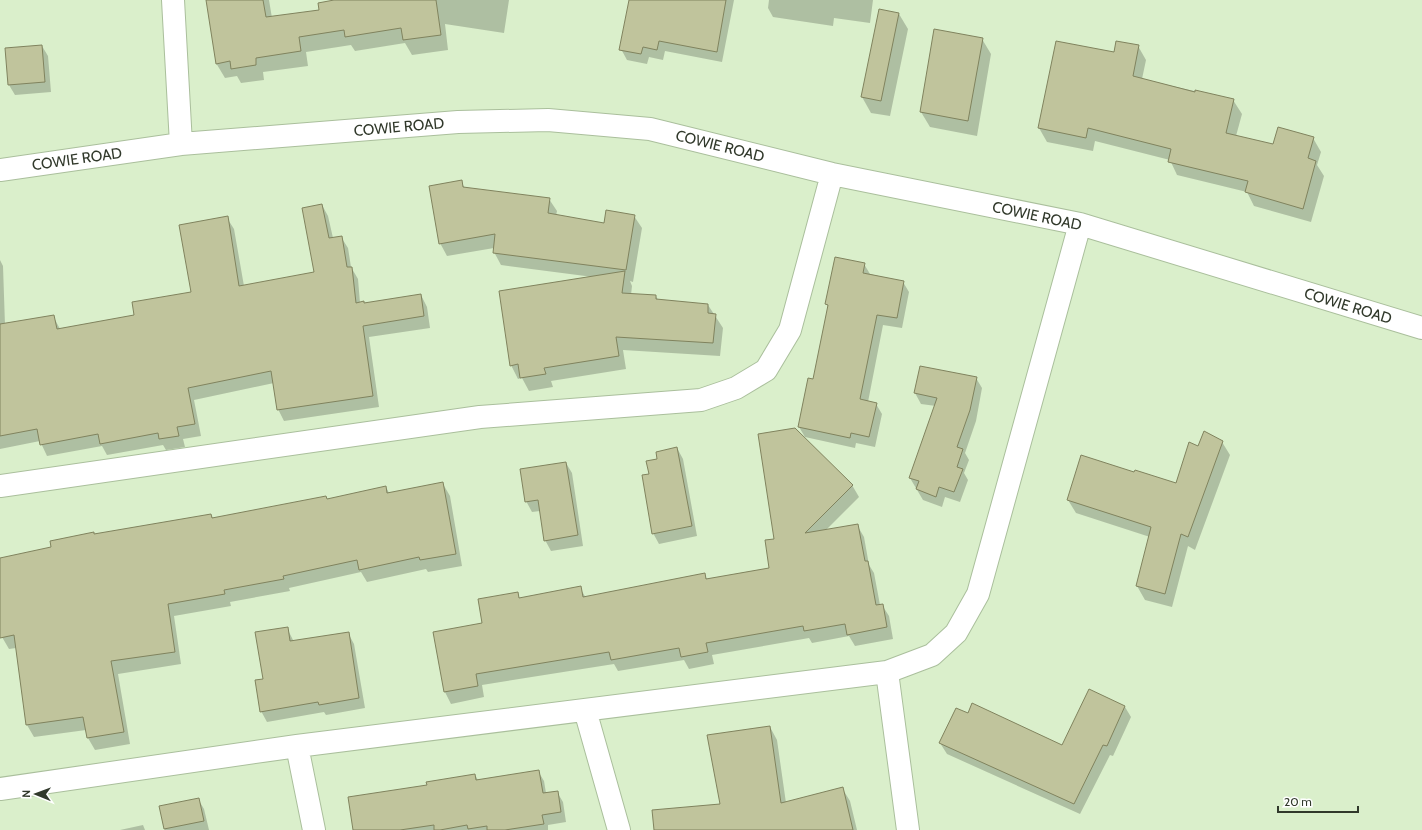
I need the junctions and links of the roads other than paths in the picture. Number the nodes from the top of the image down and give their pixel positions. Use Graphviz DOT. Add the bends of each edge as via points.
graph roads {
  1 [pos="173,0"];
  2 [pos="181,144"];
  3 [pos="0,170"];
  4 [pos="832,174"];
  5 [pos="1080,224"];
  6 [pos="1422,328"];
  7 [pos="0,486"];
  8 [pos="887,672"];
  9 [pos="585,710"];
  10 [pos="297,746"];
  11 [pos="0,789"];
  12 [pos="314,830"];
  13 [pos="619,830"];
  14 [pos="908,830"];
  1 -- 2 [label="street"];
  2 -- 3 [label="street, COWIE ROAD"];
  2 -- 4 [label="street, COWIE ROAD" via="458,122 548,120 650,129"];
  4 -- 5 [label="street, COWIE ROAD"];
  4 -- 7 [label="street" via="790,330 766,370 736,388 701,400 480,417"];
  5 -- 6 [label="street, COWIE ROAD"];
  5 -- 8 [label="street" via="978,594 956,633 932,655"];
  8 -- 9 [label="street"];
  8 -- 14 [label="street"];
  9 -- 10 [label="street"];
  9 -- 13 [label="street"];
  10 -- 11 [label="street"];
  10 -- 12 [label="street"];
}
